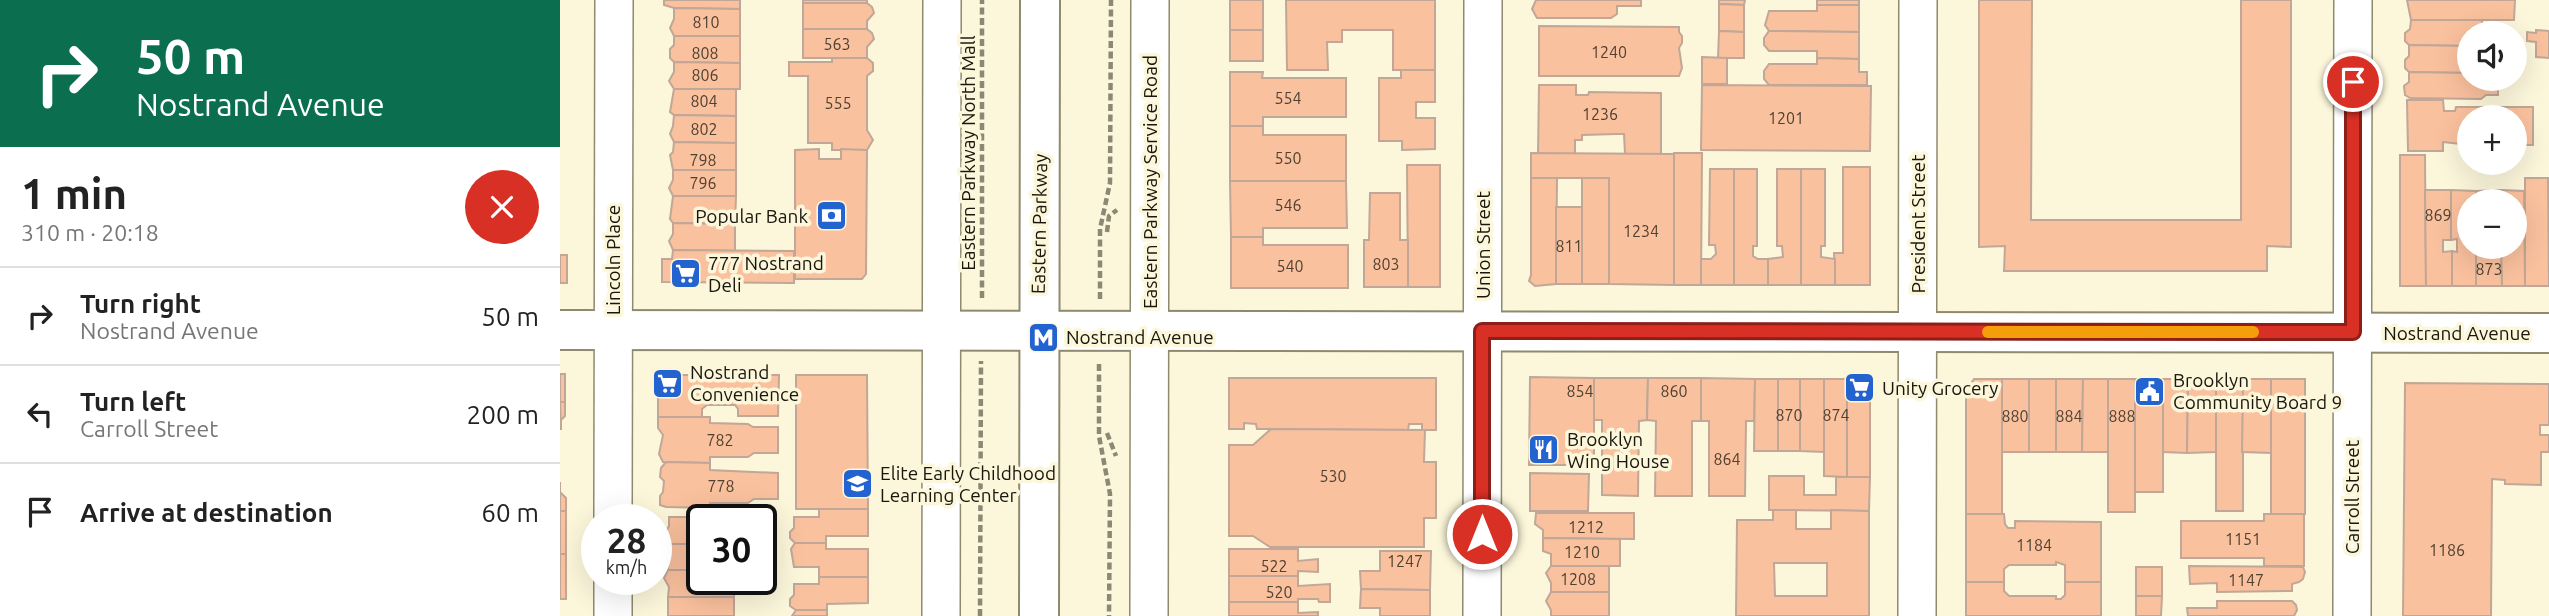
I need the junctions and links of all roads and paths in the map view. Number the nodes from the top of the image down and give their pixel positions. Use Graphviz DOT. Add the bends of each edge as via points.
graph roads {
  1 [pos="614,0"];
  2 [pos="942,0"];
  3 [pos="982,0"];
  4 [pos="1040,0"];
  5 [pos="1111,0"];
  6 [pos="1150,0"];
  7 [pos="1483,0"];
  8 [pos="1918,0"];
  9 [pos="2353,0"];
  10 [pos="1118,209"];
  11 [pos="1107,232"];
  12 [pos="982,306"];
  13 [pos="1100,306"];
  14 [pos="560,330"];
  15 [pos="613,330"];
  16 [pos="941,331"];
  17 [pos="1149,331"];
  18 [pos="1482,331"];
  19 [pos="1038,332"];
  20 [pos="1918,332"];
  21 [pos="2353,332"];
  22 [pos="2549,333"];
  23 [pos="981,360"];
  24 [pos="1099,360"];
  25 [pos="1107,433"];
  26 [pos="1118,460"];
  27 [pos="613,504"];
  28 [pos="613,595"];
  29 [pos="613,616"];
  30 [pos="941,616"];
  31 [pos="980,616"];
  32 [pos="1039,616"];
  33 [pos="1109,616"];
  34 [pos="1149,616"];
  35 [pos="1482,616"];
  36 [pos="1917,616"];
  37 [pos="2352,616"];
  1 -- 15 [label="street, Lincoln Place"];
  2 -- 16 [label="street"];
  3 -- 12 [label="path, Eastern Parkway North Mall"];
  4 -- 19 [label="main road, Eastern Parkway"];
  5 -- 13 [label="path" via="1110,183 1100,229"];
  6 -- 17 [label="street, Eastern Parkway Service Road"];
  7 -- 18 [label="street, Union Street"];
  8 -- 20 [label="street, President Street"];
  9 -- 21 [label="street, Carroll Street"];
  10 -- 11 [label="path" via="1109,216"];
  14 -- 15 [label="main road, Nostrand Avenue"];
  15 -- 16 [label="main road, Nostrand Avenue"];
  15 -- 27 [label="street, Lincoln Place"];
  16 -- 19 [label="main road, Nostrand Avenue"];
  16 -- 30 [label="street"];
  17 -- 18 [label="main road, Nostrand Avenue"];
  17 -- 19 [label="main road, Nostrand Avenue"];
  17 -- 34 [label="street, Eastern Parkway Service Road"];
  18 -- 20 [label="main road, Nostrand Avenue"];
  18 -- 35 [label="street, Union Street"];
  19 -- 32 [label="main road, Eastern Parkway"];
  20 -- 21 [label="main road, Nostrand Avenue"];
  20 -- 36 [label="street, President Street"];
  21 -- 22 [label="main road, Nostrand Avenue"];
  21 -- 37 [label="street, Carroll Street"];
  23 -- 31 [label="path"];
  24 -- 33 [label="path" via="1099,436 1110,494"];
  25 -- 26 [label="path"];
  28 -- 29 [label="street"];
}
